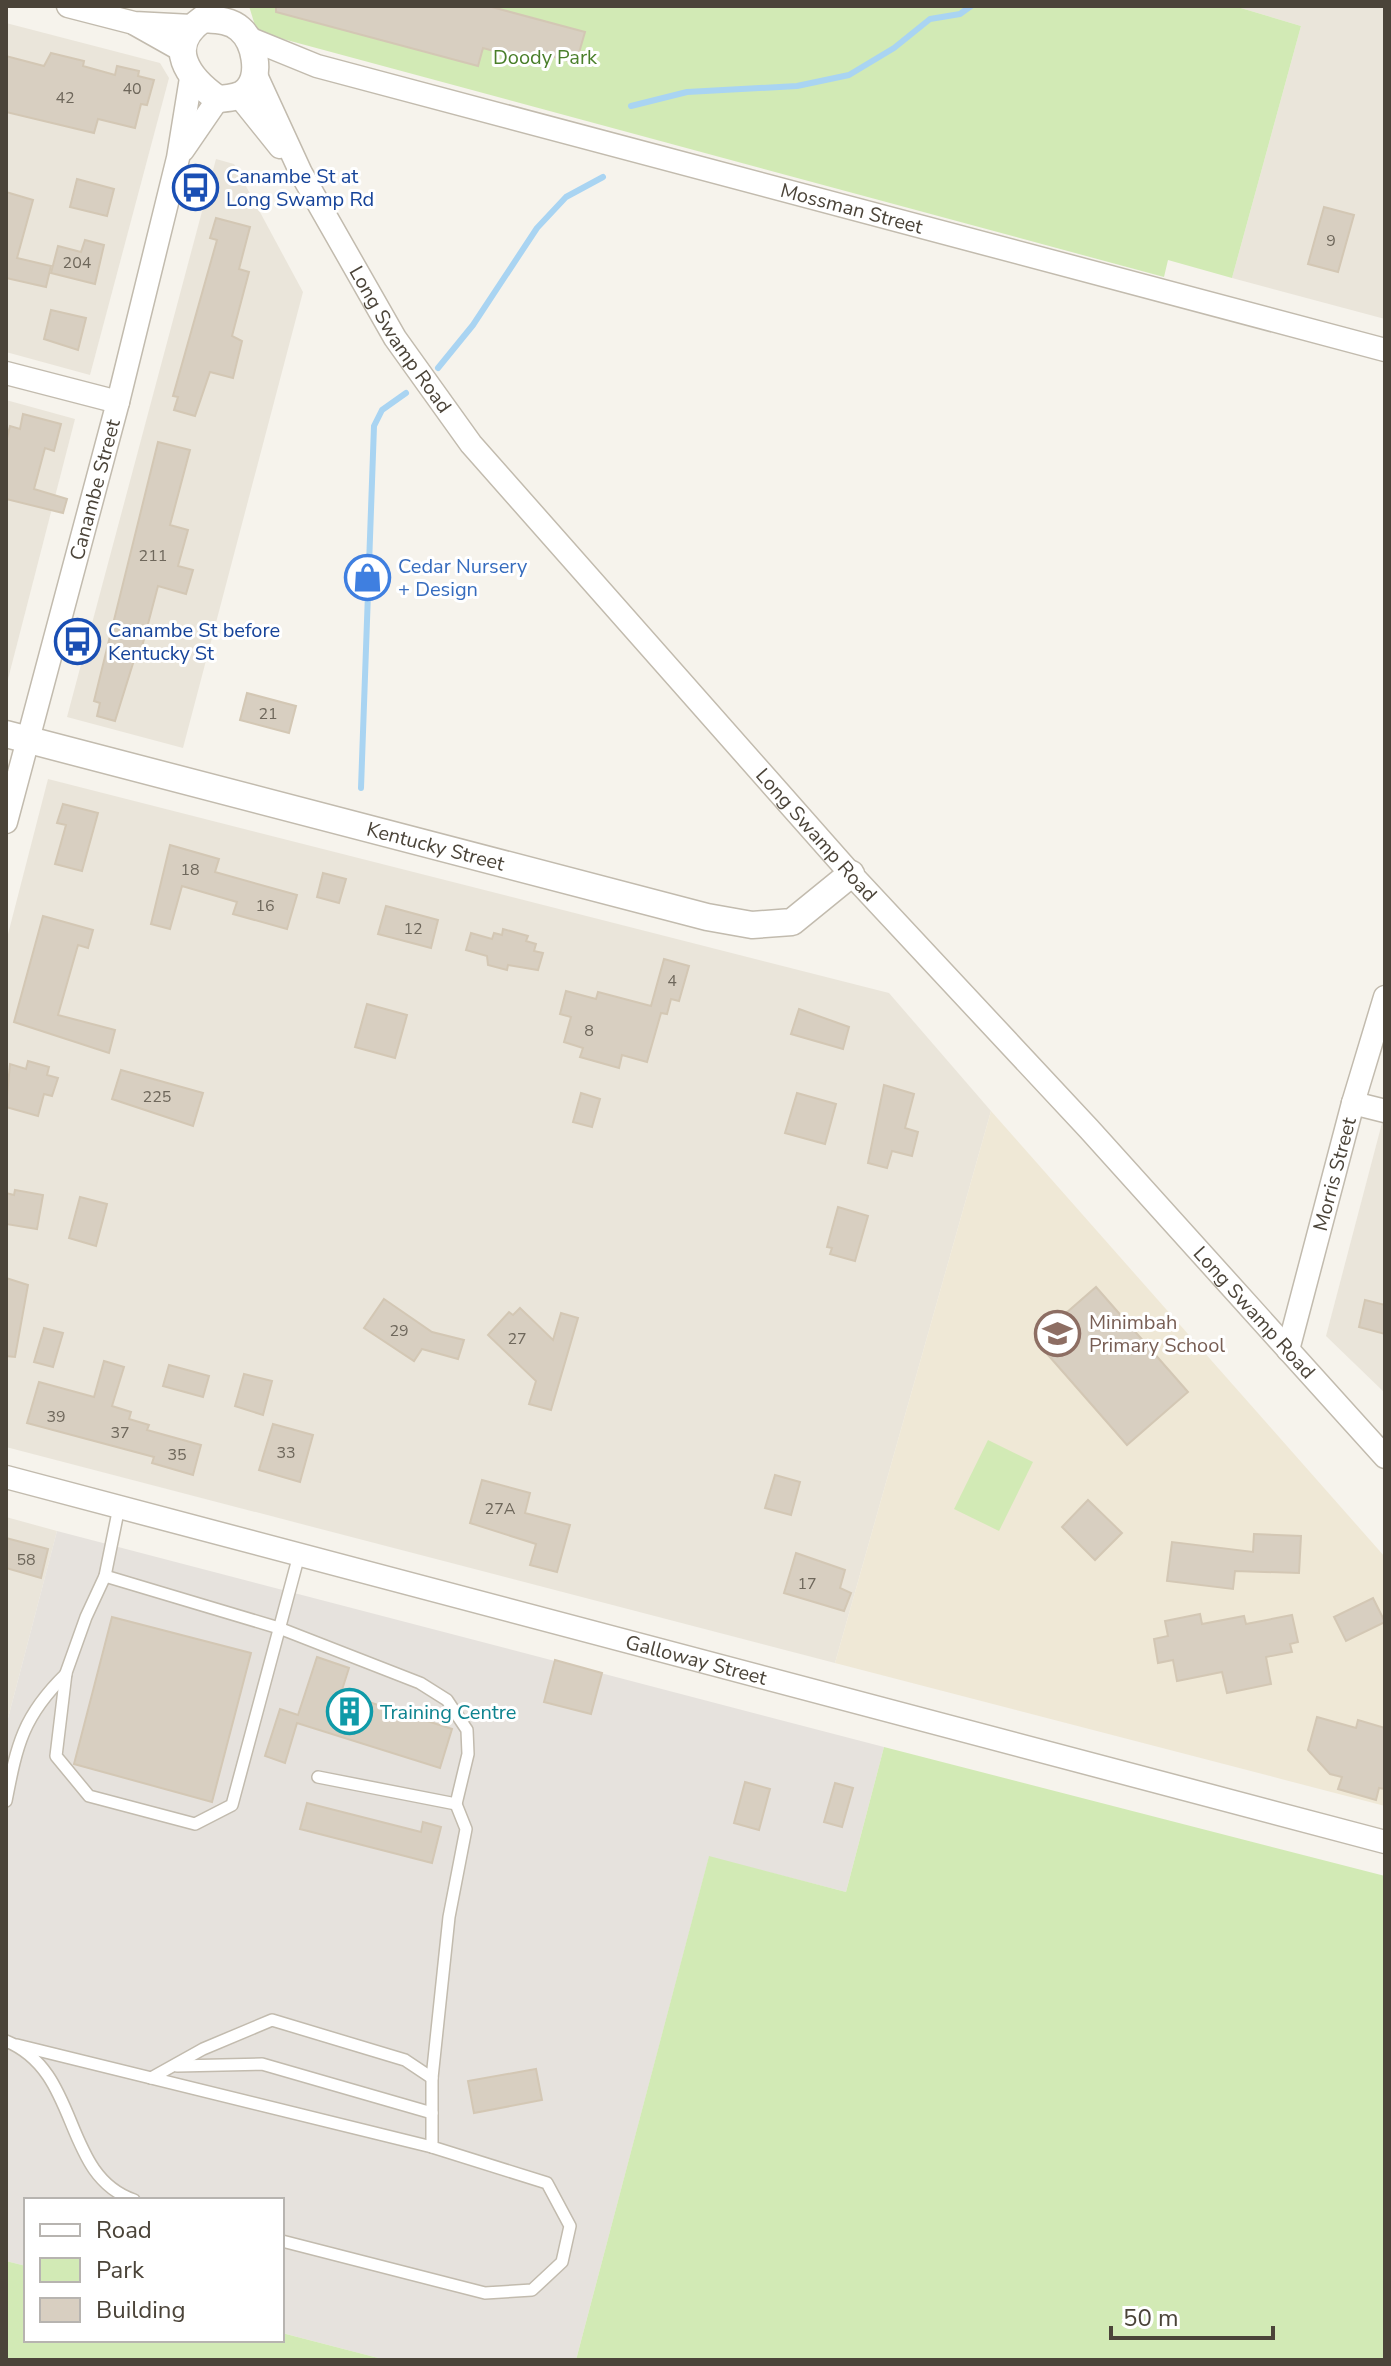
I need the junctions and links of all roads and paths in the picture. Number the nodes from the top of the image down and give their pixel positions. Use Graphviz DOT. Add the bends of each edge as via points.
graph roads {
  1 [pos="68,6"];
  2 [pos="134,23"];
  3 [pos="232,32"];
  4 [pos="183,51"];
  5 [pos="191,78"];
  6 [pos="229,98"];
  7 [pos="178,158"];
  8 [pos="301,173"];
  9 [pos="1385,350"];
  10 [pos="6,373"];
  11 [pos="118,402"];
  12 [pos="17,737"];
  13 [pos="6,822"];
  14 [pos="851,874"];
  15 [pos="1385,997"];
  16 [pos="1353,1103"];
  17 [pos="1385,1111"];
  18 [pos="1288,1350"];
  19 [pos="1385,1457"];
  20 [pos="6,1477"];
  21 [pos="119,1507"];
  22 [pos="299,1555"];
  23 [pos="105,1576"];
  24 [pos="279,1628"];
  25 [pos="66,1673"];
  26 [pos="318,1777"];
  27 [pos="6,1801"];
  28 [pos="456,1804"];
  29 [pos="1385,1842"];
  30 [pos="11,2043"];
  31 [pos="172,2066"];
  32 [pos="151,2078"];
  33 [pos="432,2078"];
  34 [pos="432,2113"];
  35 [pos="432,2147"];
  36 [pos="129,2198"];
  37 [pos="284,2242"];
  1 -- 2 [label="street, Mossman Street"];
  2 -- 3 [label="street, Mossman Street"];
  2 -- 4 [label="street, Mossman Street"];
  3 -- 4 [label="street" via="185,37"];
  3 -- 6 [label="street" via="249,89"];
  3 -- 8 [label="street, Long Swamp Road"];
  3 -- 9 [label="street, Mossman Street" via="317,66"];
  4 -- 5 [label="street"];
  5 -- 6 [label="street"];
  5 -- 7 [label="street, Canambe Street"];
  6 -- 7 [label="street, Canambe Street"];
  6 -- 8 [label="street, Long Swamp Road"];
  7 -- 11 [label="street, Canambe Street"];
  8 -- 14 [label="street, Long Swamp Road" via="395,338 471,444"];
  10 -- 11 [label="street"];
  11 -- 12 [label="street, Canambe Street"];
  12 -- 13 [label="street, Canambe Street"];
  12 -- 14 [label="street, Kentucky Street" via="752,925 792,922"];
  14 -- 18 [label="street, Long Swamp Road"];
  15 -- 16 [label="street, Morris Street"];
  16 -- 17 [label="street"];
  16 -- 18 [label="street, Morris Street"];
  18 -- 19 [label="street, Long Swamp Road"];
  20 -- 21 [label="street, Galloway Street"];
  21 -- 22 [label="street, Galloway Street"];
  21 -- 23 [label="lane"];
  22 -- 24 [label="lane"];
  22 -- 29 [label="street, Galloway Street"];
  23 -- 24 [label="lane"];
  23 -- 25 [label="lane"];
  24 -- 25 [label="lane" via="232,1805 195,1824 89,1796 56,1756"];
  24 -- 28 [label="lane" via="420,1683 447,1700 467,1730 468,1754"];
  25 -- 27 [label="lane" via="39,1700 16,1749"];
  26 -- 28 [label="lane"];
  28 -- 33 [label="lane" via="466,1829 449,1917"];
  30 -- 32 [label="lane"];
  30 -- 36 [label="lane" via="43,2066 64,2100 84,2156 115,2193"];
  31 -- 32 [label="lane"];
  31 -- 33 [label="lane" via="272,2020 405,2060"];
  31 -- 34 [label="lane" via="262,2064"];
  32 -- 35 [label="lane"];
  33 -- 34 [label="lane"];
  34 -- 35 [label="lane"];
  35 -- 37 [label="lane" via="547,2183 570,2226 562,2262 532,2290 485,2293"];
}
